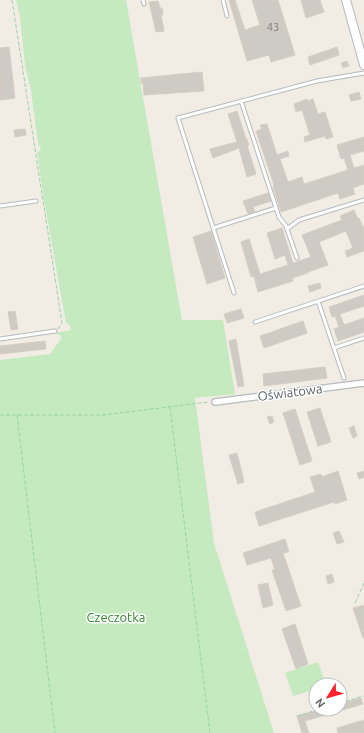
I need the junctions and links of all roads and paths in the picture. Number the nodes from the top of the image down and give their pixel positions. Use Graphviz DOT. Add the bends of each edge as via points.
graph roads {
  1 [pos="12,0"];
  2 [pos="223,0"];
  3 [pos="347,0"];
  4 [pos="227,16"];
  5 [pos="364,65"];
  6 [pos="364,73"];
  7 [pos="241,101"];
  8 [pos="364,200"];
  9 [pos="36,201"];
  10 [pos="0,206"];
  11 [pos="276,208"];
  12 [pos="213,228"];
  13 [pos="287,229"];
  14 [pos="297,258"];
  15 [pos="364,286"];
  16 [pos="234,293"];
  17 [pos="318,301"];
  18 [pos="255,322"];
  19 [pos="55,331"];
  20 [pos="364,338"];
  21 [pos="0,339"];
  22 [pos="334,348"];
  23 [pos="344,378"];
  24 [pos="364,383"];
  25 [pos="215,402"];
  26 [pos="170,407"];
  27 [pos="0,415"];
  28 [pos="17,415"];
  29 [pos="364,583"];
  30 [pos="355,603"];
  31 [pos="364,696"];
  32 [pos="348,701"];
  33 [pos="308,713"];
  34 [pos="297,716"];
  35 [pos="55,733"];
  36 [pos="210,733"];
  1 -- 19 [label="path" via="62,323"];
  2 -- 4 [label="lane"];
  3 -- 5 [label="street"];
  6 -- 7 [label="lane" via="317,81"];
  7 -- 11 [label="lane"];
  7 -- 12 [label="lane" via="178,119"];
  8 -- 13 [label="lane" via="298,220"];
  9 -- 10 [label="lane"];
  11 -- 12 [label="lane"];
  11 -- 13 [label="lane"];
  12 -- 16 [label="lane"];
  13 -- 14 [label="lane"];
  15 -- 17 [label="lane"];
  17 -- 18 [label="lane"];
  17 -- 22 [label="lane"];
  19 -- 21 [label="lane"];
  20 -- 22 [label="lane"];
  22 -- 23 [label="lane"];
  24 -- 25 [label="street, Oświatowa"];
  25 -- 26 [label="path"];
  26 -- 28 [label="path" via="103,415"];
  26 -- 36 [label="path"];
  27 -- 28 [label="path"];
  28 -- 35 [label="path"];
  29 -- 30 [label="path"];
  31 -- 32 [label="path"];
  33 -- 34 [label="path"];
}
